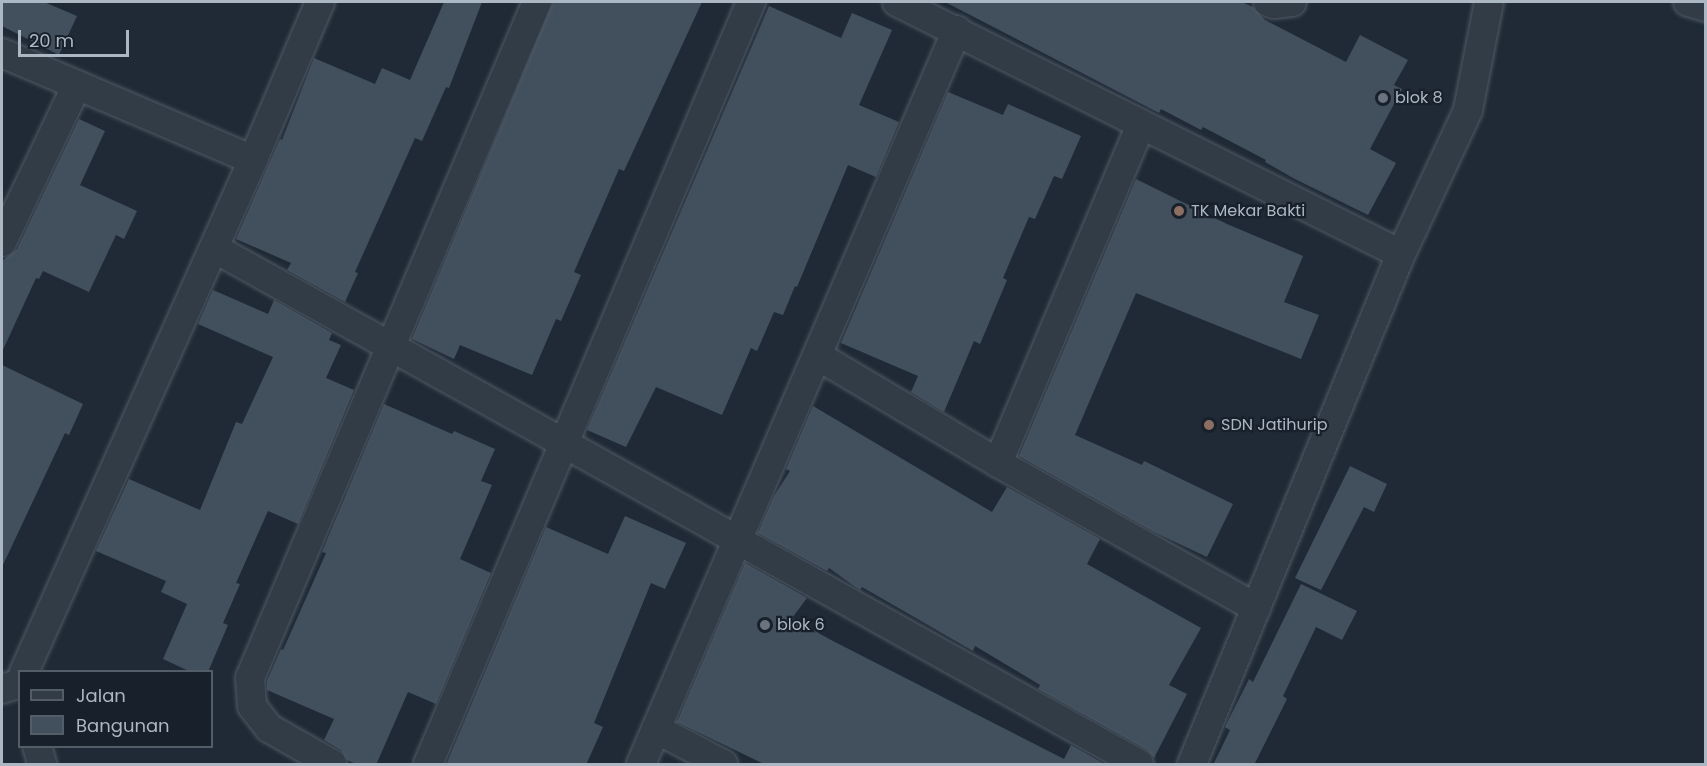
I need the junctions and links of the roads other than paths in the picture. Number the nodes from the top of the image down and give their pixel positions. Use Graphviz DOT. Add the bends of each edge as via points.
graph roads {
  1 [pos="320,2"];
  2 [pos="537,2"];
  3 [pos="751,2"];
  4 [pos="897,2"];
  5 [pos="1268,2"];
  6 [pos="1293,2"];
  7 [pos="1490,2"];
  8 [pos="1688,2"];
  9 [pos="1706,7"];
  10 [pos="947,18"];
  11 [pos="2,53"];
  12 [pos="77,85"];
  13 [pos="1140,124"];
  14 [pos="253,160"];
  15 [pos="2,242"];
  16 [pos="214,248"];
  17 [pos="1401,254"];
  18 [pos="390,347"];
  19 [pos="818,356"];
  20 [pos="564,444"];
  21 [pos="998,463"];
  22 [pos="738,541"];
  23 [pos="1256,608"];
  24 [pos="25,670"];
  25 [pos="18,683"];
  26 [pos="2,689"];
  27 [pos="656,729"];
  28 [pos="38,748"];
  29 [pos="42,765"];
  30 [pos="332,765"];
  31 [pos="428,765"];
  32 [pos="641,765"];
  33 [pos="723,765"];
  34 [pos="1139,765"];
  35 [pos="1192,765"];
  1 -- 14 [label="street"];
  2 -- 18 [label="street"];
  3 -- 20 [label="street"];
  4 -- 10 [label="street"];
  5 -- 6 [label="street"];
  7 -- 17 [label="street" via="1468,110"];
  8 -- 9 [label="street"];
  10 -- 13 [label="street"];
  10 -- 19 [label="street"];
  11 -- 12 [label="street"];
  12 -- 14 [label="street"];
  12 -- 15 [label="street"];
  13 -- 17 [label="street"];
  13 -- 21 [label="street"];
  14 -- 16 [label="street"];
  16 -- 18 [label="street"];
  16 -- 24 [label="street"];
  17 -- 23 [label="street"];
  18 -- 20 [label="street"];
  18 -- 30 [label="street" via="250,678 252,706 269,728"];
  19 -- 21 [label="street"];
  19 -- 22 [label="street"];
  20 -- 22 [label="street"];
  20 -- 31 [label="street"];
  21 -- 23 [label="street"];
  22 -- 27 [label="street"];
  22 -- 34 [label="street"];
  23 -- 35 [label="street"];
  25 -- 26 [label="street"];
  27 -- 32 [label="street"];
  27 -- 33 [label="street"];
  28 -- 29 [label="street"];
}
